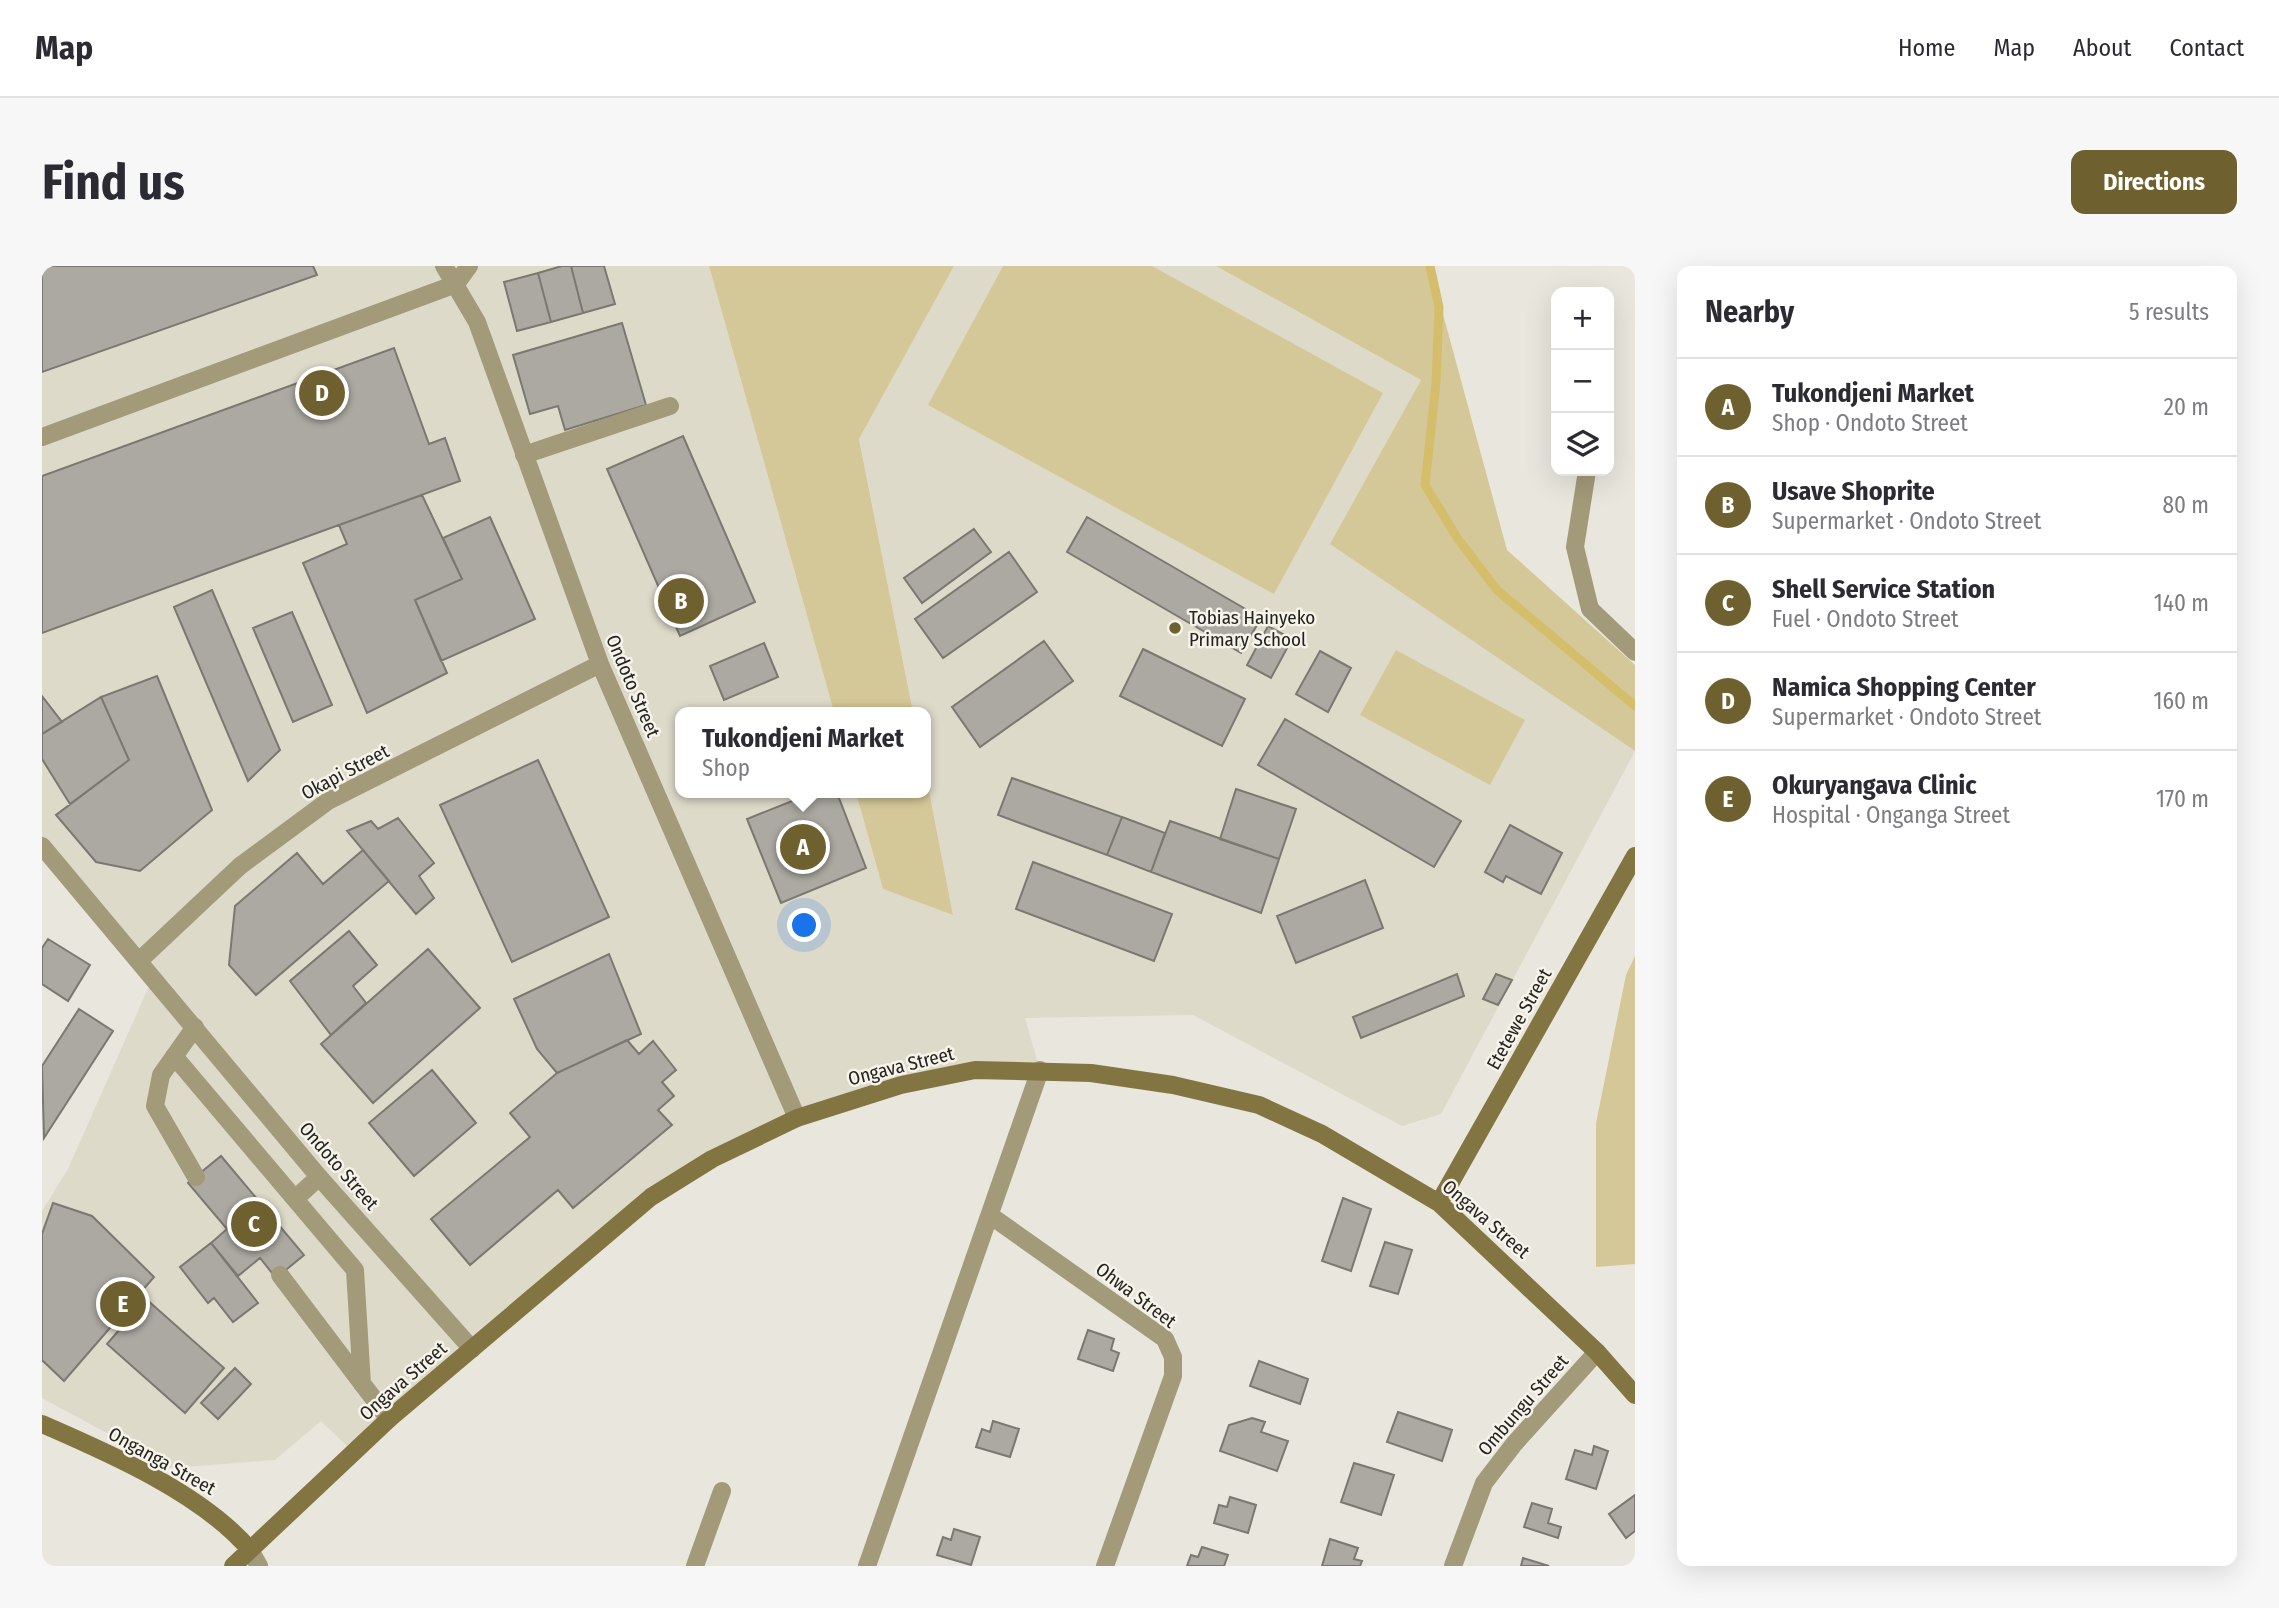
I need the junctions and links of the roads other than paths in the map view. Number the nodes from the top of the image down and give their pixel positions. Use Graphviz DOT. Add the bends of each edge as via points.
graph roads {
  1 [pos="443,266"];
  2 [pos="469,266"];
  3 [pos="456,284"];
  4 [pos="670,406"];
  5 [pos="42,437"];
  6 [pos="524,455"];
  7 [pos="1586,476"];
  8 [pos="1635,652"];
  9 [pos="600,664"];
  10 [pos="42,846"];
  11 [pos="1635,856"];
  12 [pos="140,960"];
  13 [pos="195,1027"];
  14 [pos="174,1056"];
  15 [pos="1040,1070"];
  16 [pos="797,1118"];
  17 [pos="196,1177"];
  18 [pos="319,1177"];
  19 [pos="296,1198"];
  20 [pos="1439,1203"];
  21 [pos="991,1216"];
  22 [pos="280,1275"];
  23 [pos="472,1349"];
  24 [pos="1597,1352"];
  25 [pos="362,1384"];
  26 [pos="1635,1395"];
  27 [pos="389,1419"];
  28 [pos="42,1424"];
  29 [pos="723,1491"];
  30 [pos="250,1550"];
  31 [pos="233,1566"];
  32 [pos="259,1566"];
  33 [pos="695,1566"];
  34 [pos="867,1566"];
  35 [pos="1105,1566"];
  36 [pos="1453,1566"];
  1 -- 3 [label="street, Ondoto Street"];
  2 -- 3 [label="street"];
  3 -- 5 [label="street"];
  3 -- 6 [label="street, Ondoto Street" via="477,322"];
  4 -- 6 [label="street"];
  6 -- 9 [label="street, Ondoto Street"];
  7 -- 8 [label="street" via="1575,547 1590,608"];
  9 -- 12 [label="street, Okapi Street" via="328,801 240,866"];
  9 -- 16 [label="street, Ondoto Street"];
  10 -- 12 [label="street, Ondoto Street"];
  11 -- 20 [label="street, Etetewe Street"];
  12 -- 13 [label="street, Ondoto Street"];
  13 -- 14 [label="street"];
  13 -- 18 [label="street, Ondoto Street"];
  14 -- 17 [label="street" via="161,1075 155,1106"];
  14 -- 19 [label="street"];
  15 -- 16 [label="street, Ongava Street" via="975,1070 891,1088"];
  15 -- 20 [label="street, Ongava Street" via="1173,1085 1259,1105 1362,1156"];
  15 -- 21 [label="street"];
  16 -- 23 [label="street, Ongava Street" via="712,1159 652,1197"];
  18 -- 19 [label="street"];
  18 -- 23 [label="street, Ondoto Street"];
  19 -- 25 [label="street" via="355,1270"];
  20 -- 24 [label="street, Ongava Street"];
  21 -- 34 [label="street"];
  21 -- 35 [label="street, Ohwa Street" via="1165,1339 1173,1357 1173,1376"];
  22 -- 25 [label="street"];
  23 -- 27 [label="street, Ongava Street"];
  24 -- 26 [label="street, Ongava Street"];
  24 -- 36 [label="street, Ombungu Street" via="1484,1483"];
  25 -- 27 [label="street"];
  27 -- 30 [label="street, Ongava Street"];
  28 -- 30 [label="street, Onganga Street" via="89,1444 201,1505"];
  29 -- 33 [label="street"];
  30 -- 31 [label="street, Ongava Street"];
  30 -- 32 [label="street"];
}
